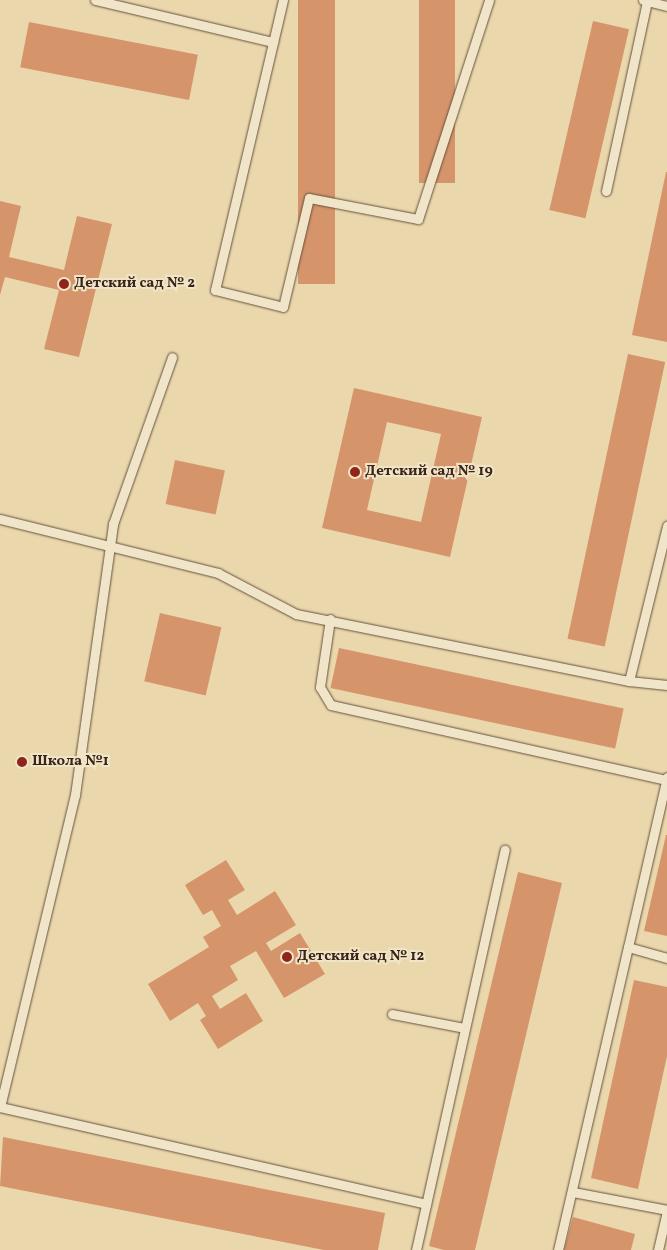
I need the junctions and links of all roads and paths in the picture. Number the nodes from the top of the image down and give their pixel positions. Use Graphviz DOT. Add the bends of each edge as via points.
graph roads {
  1 [pos="95,0"];
  2 [pos="283,0"];
  3 [pos="488,0"];
  4 [pos="645,1"];
  5 [pos="667,6"];
  6 [pos="273,42"];
  7 [pos="606,191"];
  8 [pos="172,357"];
  9 [pos="0,519"];
  10 [pos="667,526"];
  11 [pos="108,548"];
  12 [pos="330,619"];
  13 [pos="629,681"];
  14 [pos="667,685"];
  15 [pos="666,778"];
  16 [pos="505,850"];
  17 [pos="628,947"];
  18 [pos="667,958"];
  19 [pos="392,1014"];
  20 [pos="465,1028"];
  21 [pos="0,1107"];
  22 [pos="573,1192"];
  23 [pos="426,1204"];
  24 [pos="667,1211"];
  25 [pos="416,1250"];
  26 [pos="558,1250"];
  27 [pos="658,1250"];
  1 -- 6 [label="lane"];
  2 -- 6 [label="lane"];
  3 -- 6 [label="lane" via="418,219 310,198 283,307 216,290"];
  4 -- 5 [label="lane"];
  4 -- 7 [label="lane"];
  8 -- 11 [label="lane" via="113,524"];
  9 -- 11 [label="lane"];
  10 -- 13 [label="lane"];
  11 -- 12 [label="lane" via="218,573 296,614"];
  11 -- 21 [label="lane" via="75,795"];
  12 -- 13 [label="lane"];
  12 -- 15 [label="lane" via="320,687 332,705"];
  13 -- 14 [label="lane"];
  15 -- 17 [label="lane"];
  16 -- 20 [label="lane"];
  17 -- 18 [label="lane"];
  17 -- 22 [label="lane"];
  19 -- 20 [label="lane"];
  20 -- 23 [label="lane"];
  21 -- 23 [label="lane"];
  22 -- 24 [label="lane"];
  22 -- 26 [label="lane"];
  23 -- 25 [label="lane"];
  24 -- 27 [label="lane"];
}
